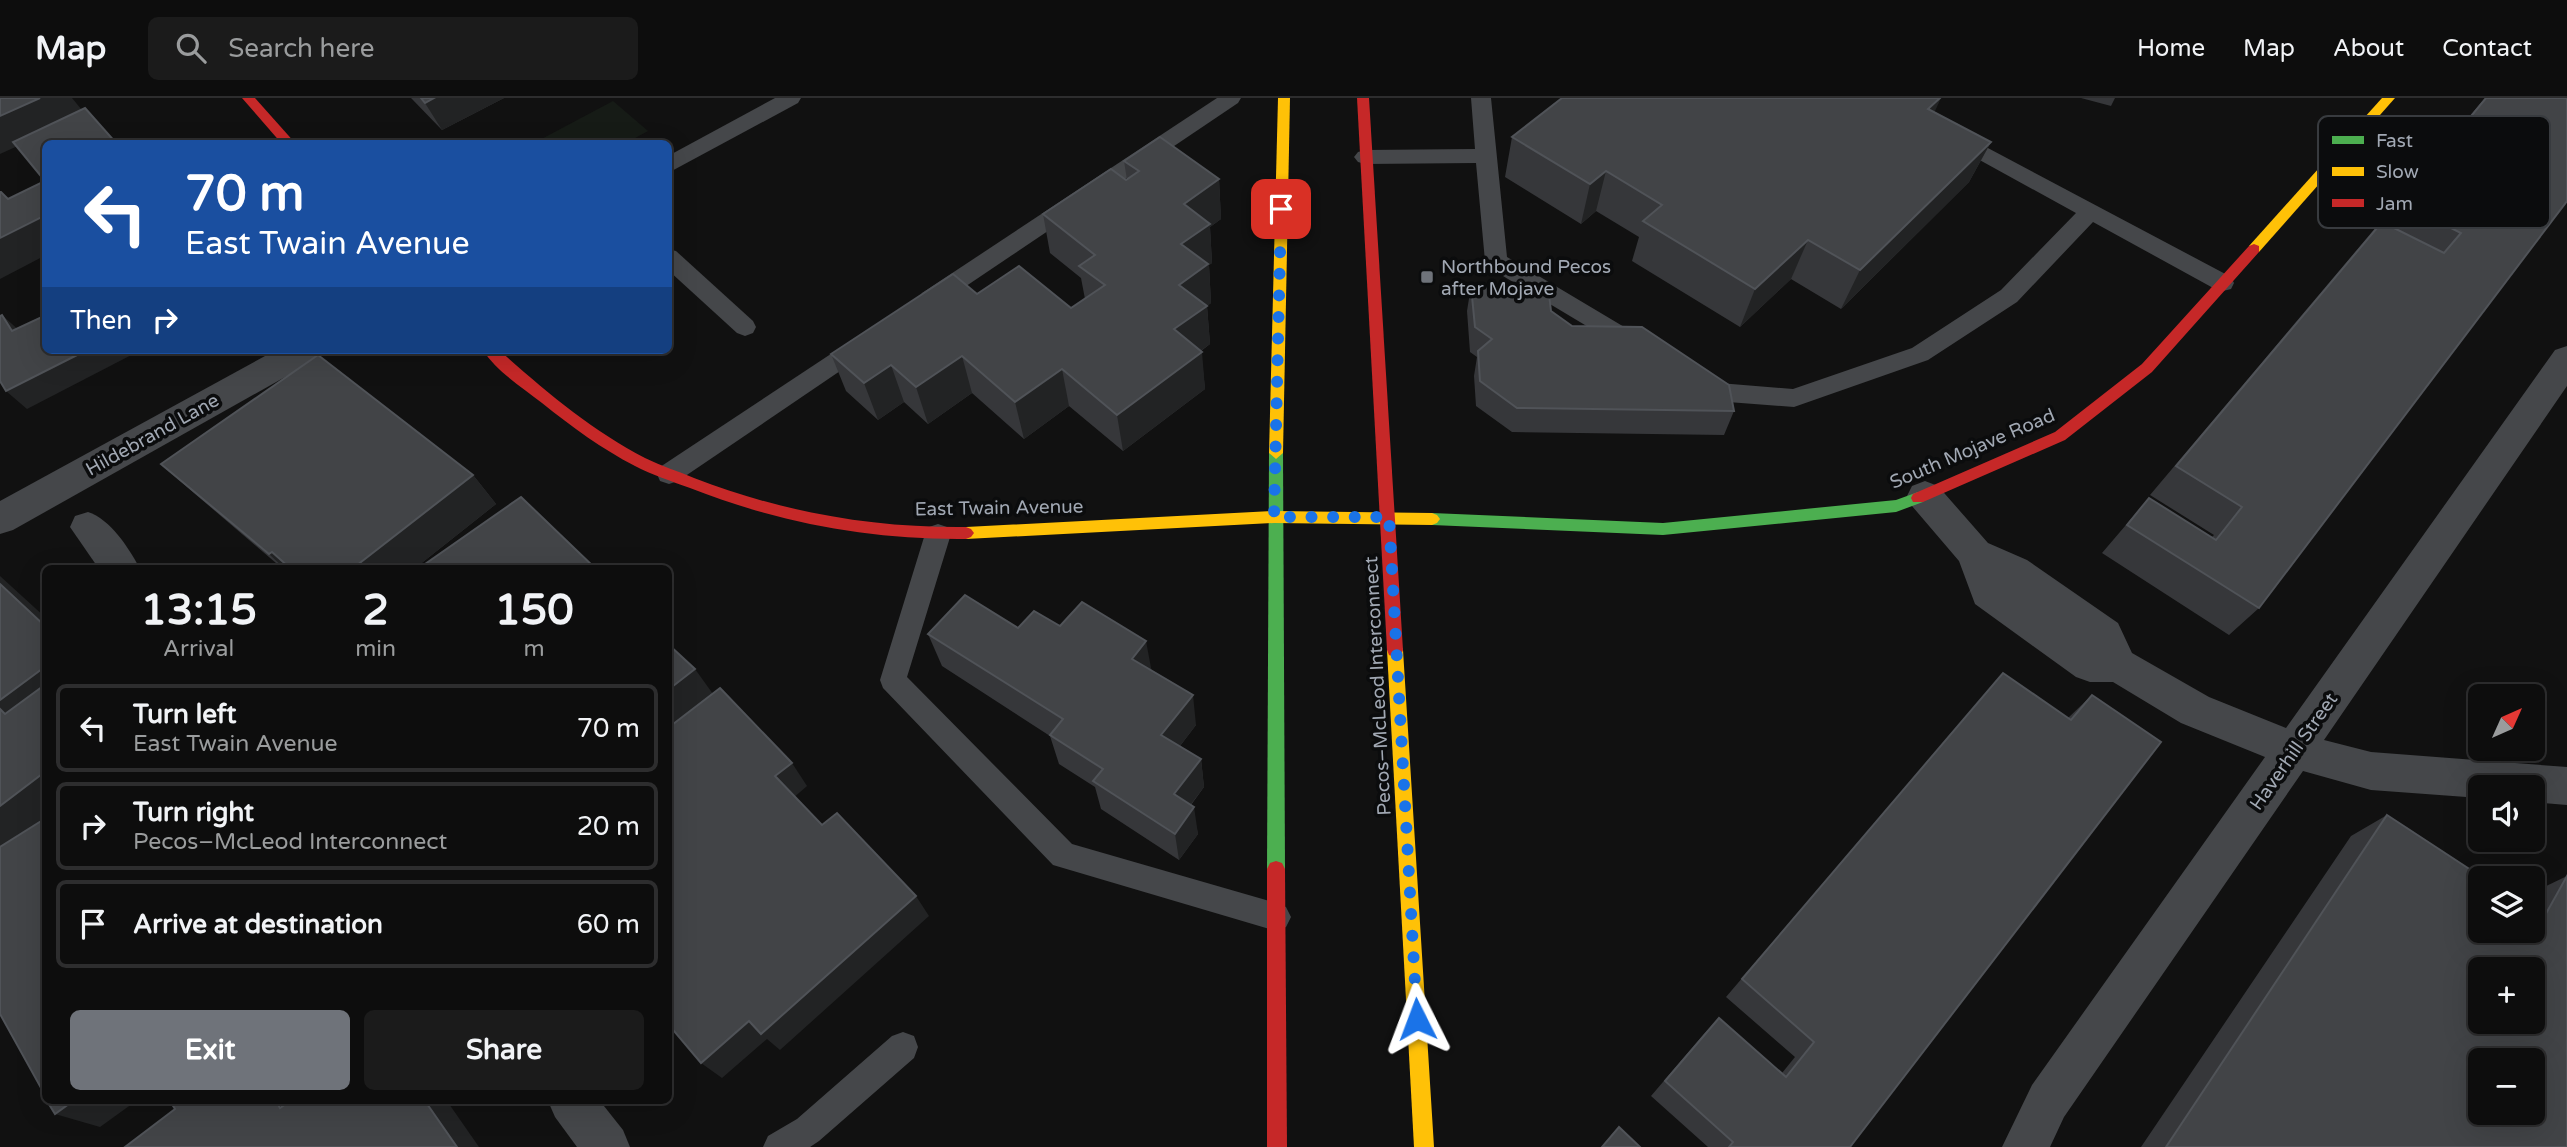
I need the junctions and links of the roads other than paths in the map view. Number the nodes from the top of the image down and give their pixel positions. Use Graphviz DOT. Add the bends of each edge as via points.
graph roads {
  1 [pos="248,98"];
  2 [pos="791,98"];
  3 [pos="1231,98"];
  4 [pos="1284,98"];
  5 [pos="1363,98"];
  6 [pos="1481,98"];
  7 [pos="2389,98"];
  8 [pos="2373,116"];
  9 [pos="1931,125"];
  10 [pos="286,140"];
  11 [pos="1486,156"];
  12 [pos="1365,157"];
  13 [pos="672,164"];
  14 [pos="2318,177"];
  15 [pos="2090,211"];
  16 [pos="672,261"];
  17 [pos="2223,283"];
  18 [pos="910,313"];
  19 [pos="745,327"];
  20 [pos="887,328"];
  21 [pos="298,354"];
  22 [pos="494,354"];
  23 [pos="1657,358"];
  24 [pos="2567,359"];
  25 [pos="1680,372"];
  26 [pos="669,474"];
  27 [pos="1925,496"];
  28 [pos="1274,517"];
  29 [pos="1389,517"];
  30 [pos="0,519"];
  31 [pos="88,527"];
  32 [pos="938,534"];
  33 [pos="118,565"];
  34 [pos="2294,750"];
  35 [pos="2567,786"];
  36 [pos="1276,917"];
  37 [pos="903,1047"];
  38 [pos="573,1104"];
  39 [pos="606,1147"];
  40 [pos="779,1147"];
  41 [pos="1277,1147"];
  42 [pos="1424,1147"];
  43 [pos="2026,1147"];
  1 -- 10 [label="street"];
  2 -- 13 [label="lane"];
  3 -- 18 [label="lane"];
  4 -- 28 [label="street"];
  5 -- 12 [label="street, Pecos–McLeod Interconnect"];
  6 -- 11 [label="lane"];
  7 -- 8 [label="street, South Mojave Road"];
  9 -- 15 [label="lane"];
  11 -- 12 [label="lane"];
  11 -- 23 [label="lane" via="1496,261"];
  12 -- 29 [label="street, Pecos–McLeod Interconnect"];
  14 -- 17 [label="street, South Mojave Road"];
  15 -- 17 [label="lane"];
  15 -- 25 [label="lane" via="2009,296 1920,354 1794,398 1715,392"];
  16 -- 19 [label="lane"];
  17 -- 27 [label="street, South Mojave Road" via="2147,368 2060,436"];
  20 -- 26 [label="lane"];
  21 -- 30 [label="street, Hildebrand Lane"];
  22 -- 26 [label="street, East Twain Avenue" via="535,392 640,462"];
  24 -- 34 [label="street, Haverhill Street"];
  26 -- 32 [label="street, East Twain Avenue" via="730,499 831,523"];
  27 -- 29 [label="street, South Mojave Road" via="1896,506 1663,529"];
  27 -- 34 [label="street" via="1975,554 1988,593 2090,665 2118,665 2195,710"];
  28 -- 29 [label="street, East Twain Avenue"];
  28 -- 32 [label="street, East Twain Avenue"];
  28 -- 36 [label="street"];
  29 -- 42 [label="street, Pecos–McLeod Interconnect"];
  31 -- 33 [label="street"];
  32 -- 36 [label="lane" via="893,680 1063,855"];
  34 -- 35 [label="street" via="2371,771"];
  34 -- 43 [label="street, Haverhill Street" via="2048,1101"];
  36 -- 41 [label="street"];
  37 -- 40 [label="lane" via="808,1130"];
  38 -- 39 [label="street"];
}
